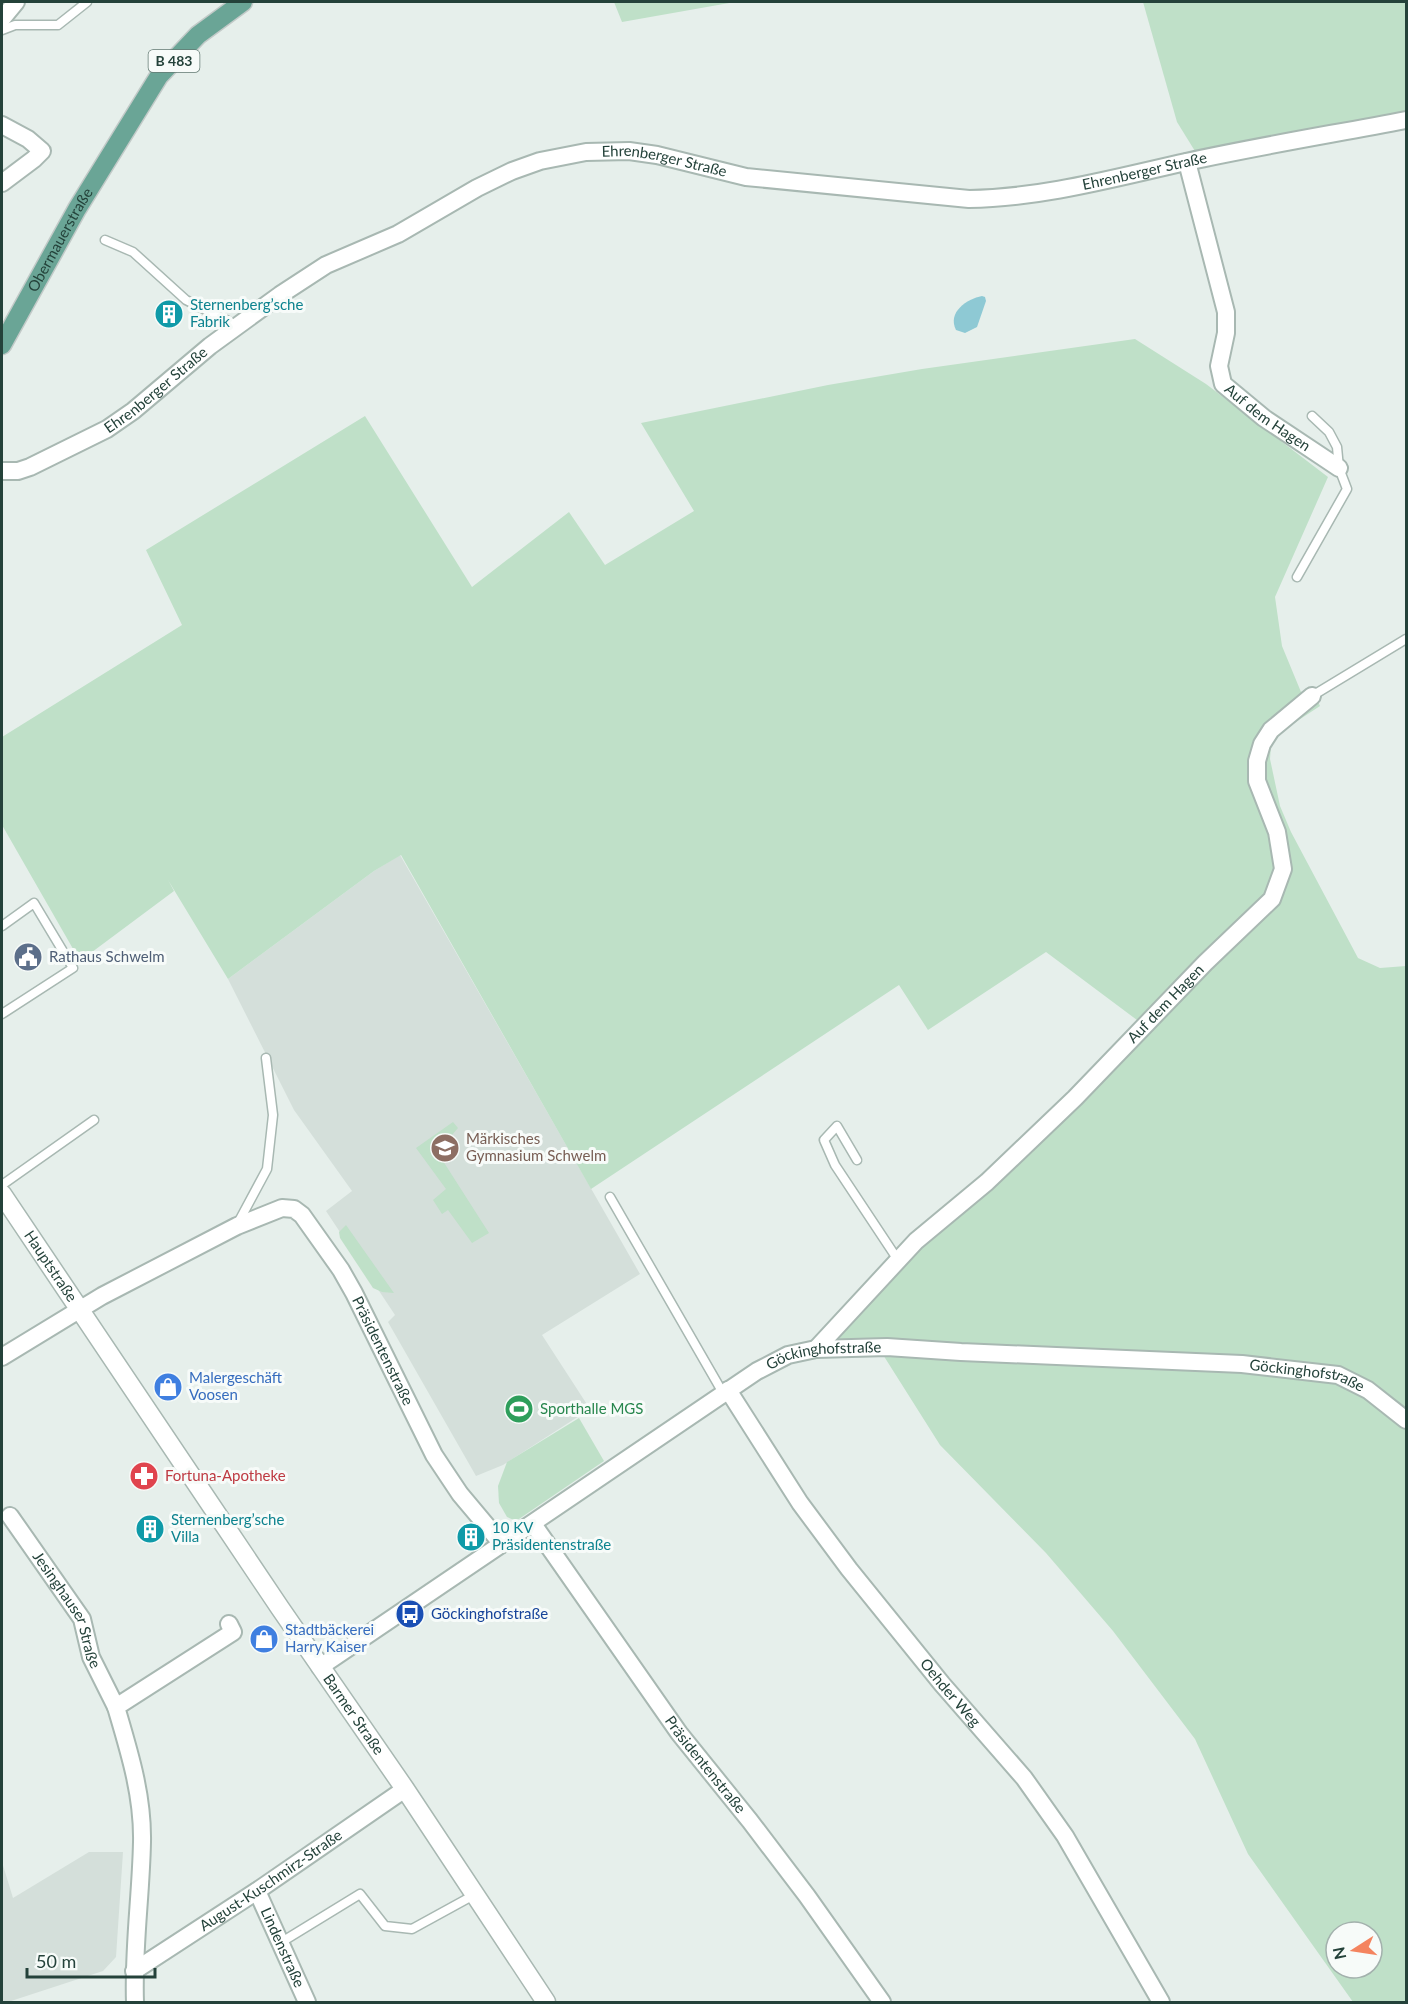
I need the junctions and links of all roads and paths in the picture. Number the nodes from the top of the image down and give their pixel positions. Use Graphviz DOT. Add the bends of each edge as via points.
graph roads {
  1 [pos="16,2"];
  2 [pos="87,2"];
  3 [pos="243,2"];
  4 [pos="2,20"];
  5 [pos="2,30"];
  6 [pos="1407,120"];
  7 [pos="2,125"];
  8 [pos="1187,162"];
  9 [pos="2,183"];
  10 [pos="105,240"];
  11 [pos="238,326"];
  12 [pos="2,345"];
  13 [pos="1312,416"];
  14 [pos="1339,468"];
  15 [pos="2,471"];
  16 [pos="1297,577"];
  17 [pos="1407,639"];
  18 [pos="1312,696"];
  19 [pos="2,926"];
  20 [pos="2,1014"];
  21 [pos="266,1058"];
  22 [pos="94,1120"];
  23 [pos="857,1160"];
  24 [pos="2,1185"];
  25 [pos="2,1194"];
  26 [pos="610,1197"];
  27 [pos="237,1226"];
  28 [pos="898,1260"];
  29 [pos="79,1310"];
  30 [pos="816,1349"];
  31 [pos="2,1358"];
  32 [pos="726,1392"];
  33 [pos="1407,1420"];
  34 [pos="10,1516"];
  35 [pos="533,1524"];
  36 [pos="502,1544"];
  37 [pos="229,1624"];
  38 [pos="320,1667"];
  39 [pos="116,1707"];
  40 [pos="405,1789"];
  41 [pos="257,1890"];
  42 [pos="474,1895"];
  43 [pos="280,1943"];
  44 [pos="134,1971"];
  45 [pos="135,2002"];
  46 [pos="307,2002"];
  47 [pos="546,2002"];
  48 [pos="882,2002"];
  49 [pos="1161,2002"];
  1 -- 4 [label="street"];
  2 -- 5 [label="lane" via="58,25 15,25"];
  3 -- 12 [label="main road, Obermauerstraße / B 483" via="198,35 159,76 76,209"];
  6 -- 8 [label="street, Ehrenberger Straße"];
  7 -- 9 [label="street" via="42,150"];
  8 -- 11 [label="street, Ehrenberger Straße" via="1047,192 969,199 746,177 629,151 563,156 512,171 398,234 326,265"];
  8 -- 14 [label="street, Auf dem Hagen" via="1226,312 1219,366 1223,384 1264,418"];
  10 -- 11 [label="lane" via="133,252 186,300"];
  11 -- 15 [label="street, Ehrenberger Straße" via="107,429 30,467"];
  13 -- 14 [label="lane" via="1329,432 1337,447"];
  14 -- 16 [label="lane" via="1347,489"];
  17 -- 18 [label="lane, Auf dem Hagen"];
  18 -- 28 [label="street, Auf dem Hagen" via="1271,730 1257,761 1257,781 1277,832 1283,869 1272,899 1075,1098"];
  19 -- 20 [label="lane" via="34,903 73,968"];
  21 -- 27 [label="lane" via="273,1115 267,1169"];
  22 -- 24 [label="lane"];
  23 -- 28 [label="lane" via="837,1126 824,1140 835,1165"];
  25 -- 29 [label="street, Hauptstraße"];
  26 -- 32 [label="lane"];
  27 -- 29 [label="street, Präsidentenstraße"];
  27 -- 36 [label="street, Präsidentenstraße" via="282,1208 294,1209 302,1215 354,1293 434,1455 460,1494"];
  28 -- 30 [label="street, Auf dem Hagen"];
  29 -- 31 [label="street, Präsidentenstraße"];
  29 -- 38 [label="street, Barmer Straße"];
  30 -- 32 [label="street, Göckinghofstraße" via="788,1354"];
  30 -- 33 [label="street, Göckinghofstraße" via="887,1347 1242,1364 1321,1372 1360,1385"];
  32 -- 35 [label="street, Göckinghofstraße"];
  32 -- 49 [label="street, Oehder Weg" via="849,1569 1031,1787 1065,1836"];
  34 -- 39 [label="street, Jesinghauser Straße" via="82,1619 90,1657"];
  35 -- 36 [label="street, Göckinghofstraße"];
  35 -- 48 [label="street, Präsidentenstraße" via="680,1733 771,1849"];
  36 -- 38 [label="street, Göckinghofstraße"];
  37 -- 39 [label="street" via="233,1632"];
  38 -- 40 [label="street, Barmer Straße"];
  39 -- 44 [label="street, Jesinghauser Straße" via="134,1767 140,1807 142,1840"];
  40 -- 41 [label="street, August-Kuschmirz-Straße"];
  40 -- 42 [label="street, Barmer Straße"];
  41 -- 43 [label="street, Lindenstraße"];
  41 -- 44 [label="street, August-Kuschmirz-Straße"];
  42 -- 43 [label="lane" via="412,1929 385,1926 360,1894"];
  42 -- 47 [label="street, Barmer Straße"];
  43 -- 46 [label="street, Lindenstraße"];
  44 -- 45 [label="street, Jesinghauser Straße"];
}
